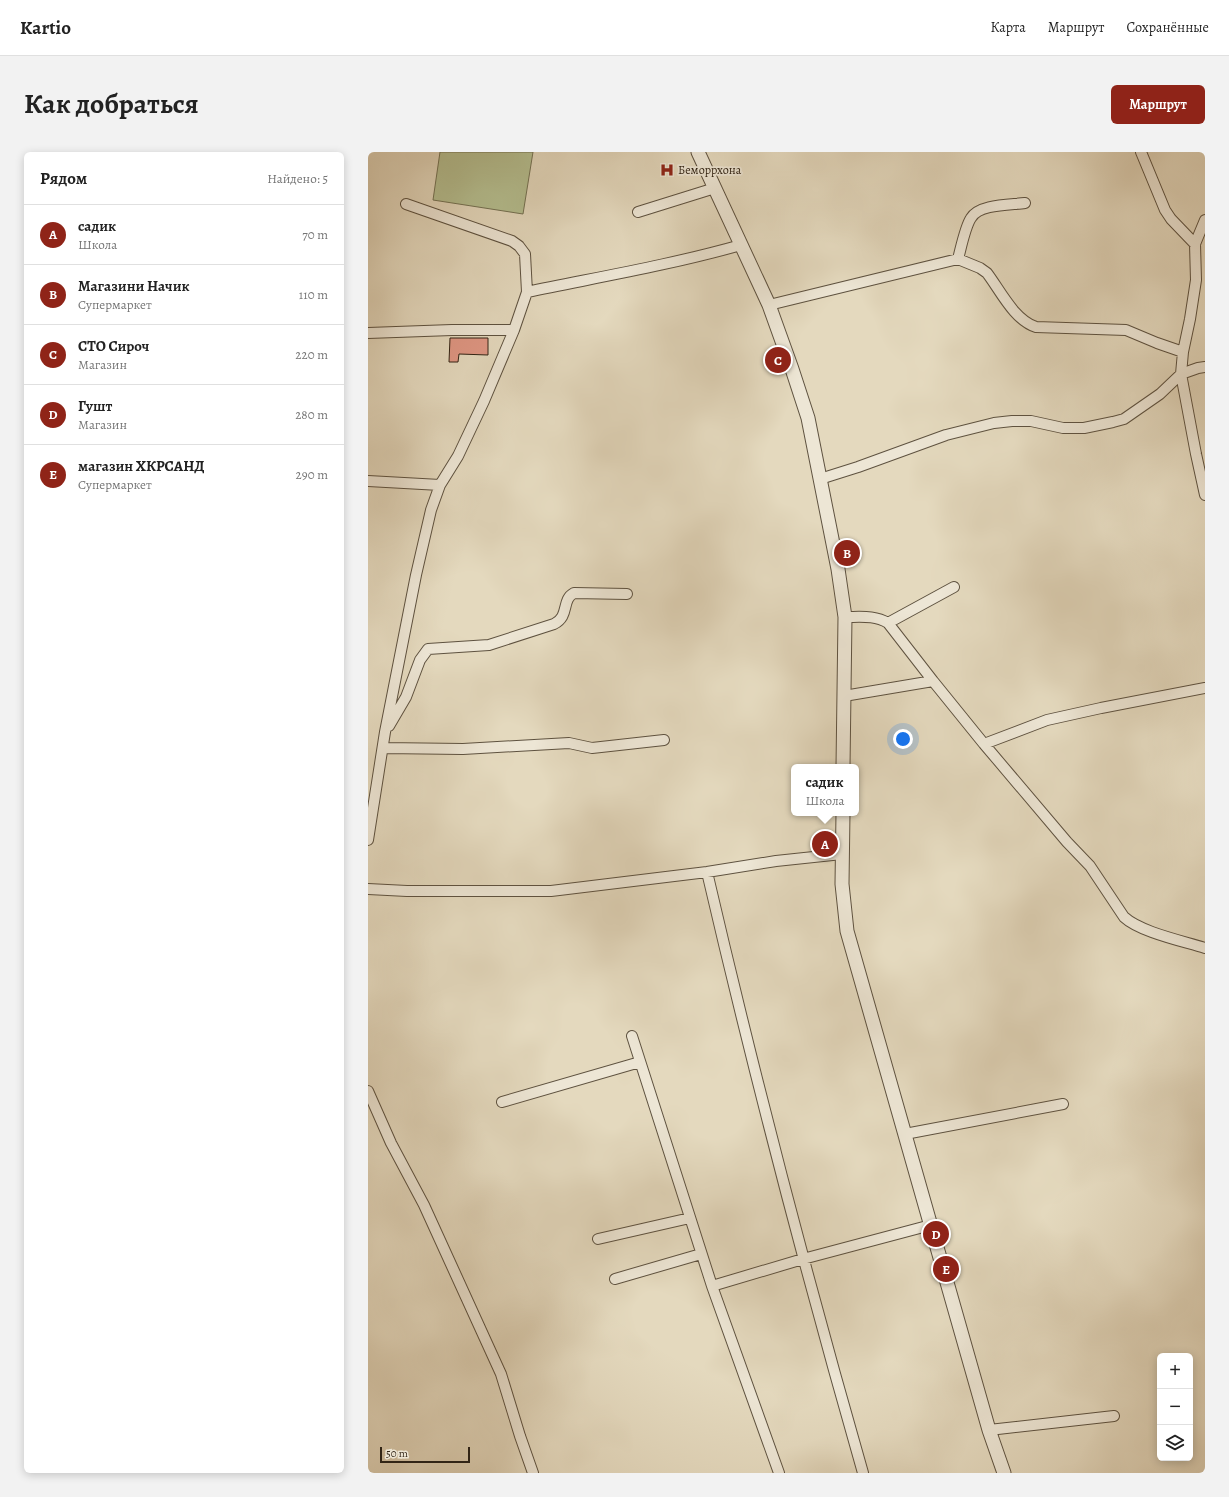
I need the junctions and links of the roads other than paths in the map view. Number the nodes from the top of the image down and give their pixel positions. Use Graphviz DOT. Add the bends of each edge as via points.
graph roads {
  1 [pos="698,152"];
  2 [pos="1141,152"];
  3 [pos="715,188"];
  4 [pos="1026,203"];
  5 [pos="406,204"];
  6 [pos="638,212"];
  7 [pos="1205,220"];
  8 [pos="1195,244"];
  9 [pos="741,245"];
  10 [pos="958,259"];
  11 [pos="527,292"];
  12 [pos="768,305"];
  13 [pos="514,330"];
  14 [pos="368,333"];
  15 [pos="1183,352"];
  16 [pos="1205,367"];
  17 [pos="1181,374"];
  18 [pos="820,479"];
  19 [pos="368,481"];
  20 [pos="440,485"];
  21 [pos="1205,495"];
  22 [pos="954,587"];
  23 [pos="627,594"];
  24 [pos="845,617"];
  25 [pos="888,623"];
  26 [pos="933,681"];
  27 [pos="1205,688"];
  28 [pos="844,696"];
  29 [pos="385,732"];
  30 [pos="664,740"];
  31 [pos="984,744"];
  32 [pos="383,748"];
  33 [pos="844,764"];
  34 [pos="843,816"];
  35 [pos="368,840"];
  36 [pos="842,854"];
  37 [pos="707,872"];
  38 [pos="368,889"];
  39 [pos="1205,948"];
  40 [pos="632,1036"];
  41 [pos="640,1062"];
  42 [pos="368,1091"];
  43 [pos="502,1102"];
  44 [pos="1062,1104"];
  45 [pos="905,1134"];
  46 [pos="690,1218"];
  47 [pos="930,1225"];
  48 [pos="598,1239"];
  49 [pos="702,1254"];
  50 [pos="803,1259"];
  51 [pos="615,1279"];
  52 [pos="712,1286"];
  53 [pos="1114,1416"];
  54 [pos="989,1430"];
  55 [pos="533,1473"];
  56 [pos="779,1473"];
  57 [pos="863,1473"];
  58 [pos="1004,1473"];
  1 -- 3 [label="street"];
  2 -- 8 [label="street" via="1165,210"];
  3 -- 6 [label="street"];
  3 -- 9 [label="street"];
  4 -- 10 [label="street" via="984,208 975,212 970,219"];
  5 -- 11 [label="street" via="512,241 519,246 525,254"];
  7 -- 8 [label="street"];
  8 -- 15 [label="street" via="1196,280"];
  9 -- 11 [label="street" via="672,263"];
  9 -- 12 [label="street"];
  10 -- 12 [label="street"];
  10 -- 15 [label="street" via="987,273 1028,325 1126,330"];
  11 -- 13 [label="street"];
  12 -- 18 [label="street" via="808,418"];
  13 -- 14 [label="street"];
  13 -- 20 [label="street" via="458,456"];
  15 -- 17 [label="street"];
  16 -- 17 [label="street"];
  17 -- 18 [label="street" via="1160,394 1124,419 1084,428 1064,428 1031,421 994,423 946,435"];
  17 -- 21 [label="street"];
  18 -- 24 [label="street"];
  19 -- 20 [label="street"];
  20 -- 29 [label="street" via="416,574"];
  22 -- 25 [label="street"];
  23 -- 29 [label="street" via="574,593 568,600 562,619 554,624 489,645 428,649 420,660 406,697"];
  24 -- 25 [label="street" via="874,617"];
  24 -- 28 [label="street"];
  25 -- 26 [label="street"];
  26 -- 28 [label="street"];
  26 -- 31 [label="street"];
  27 -- 31 [label="street" via="1047,720"];
  28 -- 33 [label="street"];
  29 -- 32 [label="street"];
  30 -- 32 [label="street" via="592,748 570,743 463,749"];
  31 -- 39 [label="street" via="1090,866 1124,917 1142,928"];
  32 -- 35 [label="street"];
  34 -- 36 [label="street"];
  36 -- 37 [label="street"];
  36 -- 45 [label="street" via="847,932"];
  37 -- 38 [label="street" via="551,891"];
  37 -- 50 [label="street" via="746,1038"];
  40 -- 41 [label="street"];
  41 -- 43 [label="street"];
  41 -- 46 [label="street"];
  42 -- 55 [label="street" via="390,1143 424,1205 501,1374"];
  44 -- 45 [label="street"];
  45 -- 47 [label="street"];
  46 -- 48 [label="street"];
  46 -- 49 [label="street"];
  47 -- 50 [label="street"];
  47 -- 54 [label="street"];
  49 -- 51 [label="street"];
  49 -- 52 [label="street"];
  50 -- 52 [label="street"];
  50 -- 57 [label="street"];
  52 -- 56 [label="street"];
  53 -- 54 [label="street"];
  54 -- 58 [label="street"];
}
